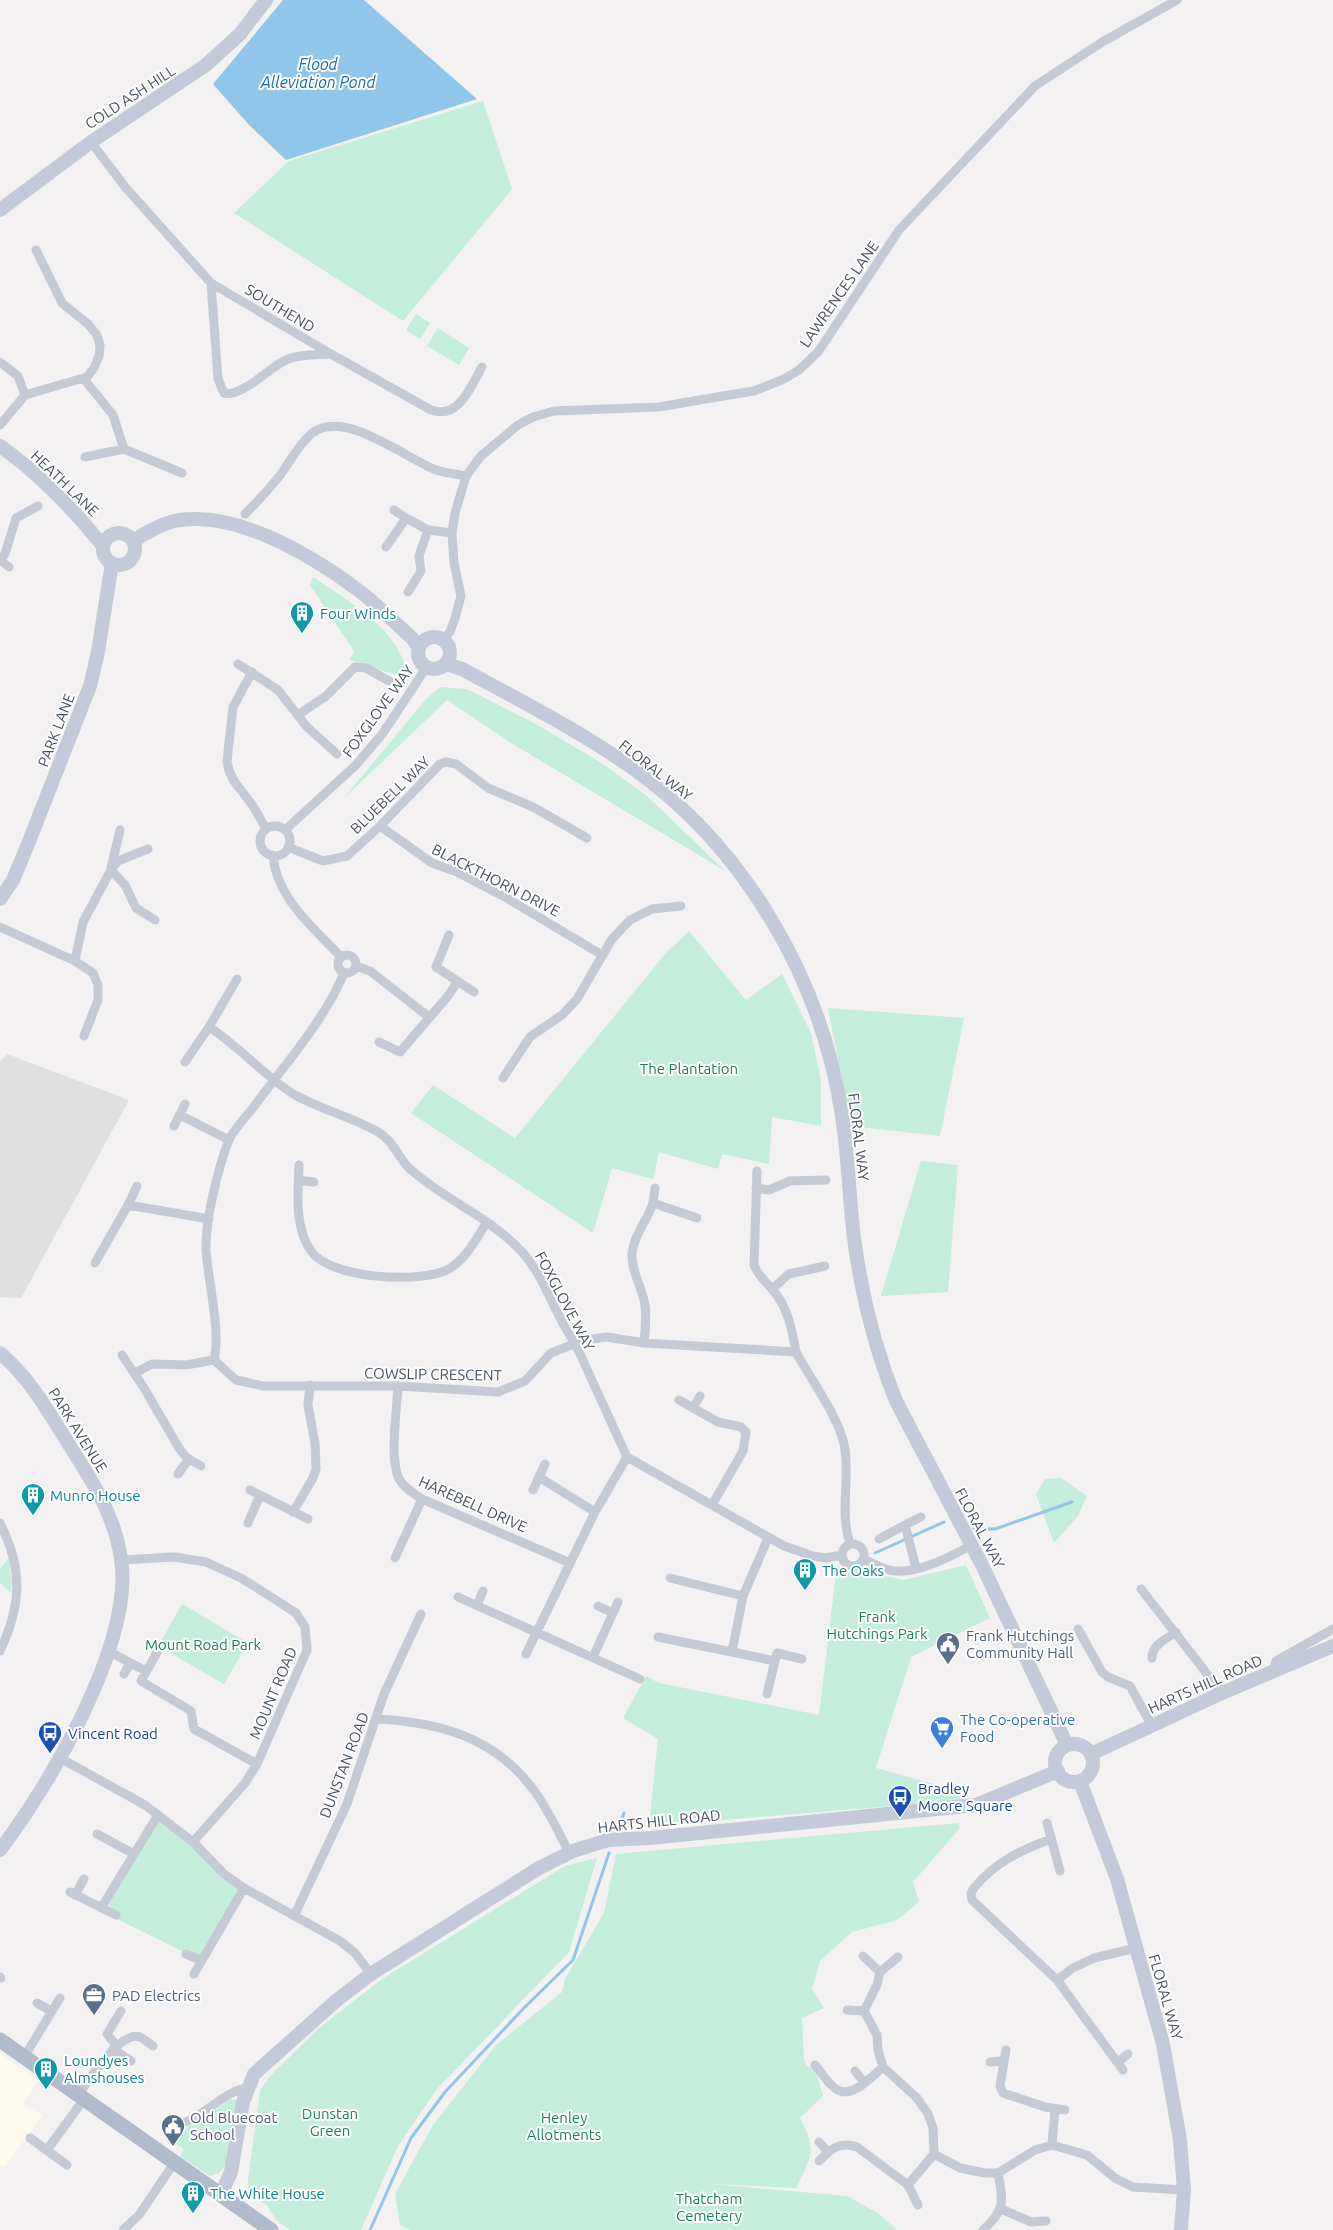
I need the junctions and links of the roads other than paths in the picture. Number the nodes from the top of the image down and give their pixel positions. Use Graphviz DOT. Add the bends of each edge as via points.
graph roads {
  1 [pos="266,0"];
  2 [pos="1177,0"];
  3 [pos="91,142"];
  4 [pos="0,210"];
  5 [pos="36,250"];
  6 [pos="211,282"];
  7 [pos="331,354"];
  8 [pos="0,362"];
  9 [pos="482,366"];
  10 [pos="84,379"];
  11 [pos="25,395"];
  12 [pos="0,425"];
  13 [pos="0,446"];
  14 [pos="124,448"];
  15 [pos="85,457"];
  16 [pos="182,474"];
  17 [pos="466,476"];
  18 [pos="38,506"];
  19 [pos="394,510"];
  20 [pos="246,514"];
  21 [pos="406,518"];
  22 [pos="428,530"];
  23 [pos="452,532"];
  24 [pos="133,541"];
  25 [pos="103,546"];
  26 [pos="386,547"];
  27 [pos="0,561"];
  28 [pos="112,563"];
  29 [pos="10,568"];
  30 [pos="408,592"];
  31 [pos="443,640"];
  32 [pos="418,647"];
  33 [pos="238,664"];
  34 [pos="446,664"];
  35 [pos="426,668"];
  36 [pos="252,672"];
  37 [pos="389,681"];
  38 [pos="298,715"];
  39 [pos="337,754"];
  40 [pos="380,826"];
  41 [pos="266,829"];
  42 [pos="120,830"];
  43 [pos="285,830"];
  44 [pos="587,838"];
  45 [pos="288,847"];
  46 [pos="148,849"];
  47 [pos="273,855"];
  48 [pos="111,870"];
  49 [pos="0,898"];
  50 [pos="681,906"];
  51 [pos="155,920"];
  52 [pos="0,927"];
  53 [pos="449,935"];
  54 [pos="602,955"];
  55 [pos="341,957"];
  56 [pos="75,961"];
  57 [pos="356,966"];
  58 [pos="344,973"];
  59 [pos="237,980"];
  60 [pos="458,982"];
  61 [pos="474,992"];
  62 [pos="429,1017"];
  63 [pos="209,1027"];
  64 [pos="84,1036"];
  65 [pos="379,1042"];
  66 [pos="185,1062"];
  67 [pos="274,1078"];
  68 [pos="502,1078"];
  69 [pos="185,1104"];
  70 [pos="180,1115"];
  71 [pos="174,1126"];
  72 [pos="229,1140"];
  73 [pos="300,1165"];
  74 [pos="757,1172"];
  75 [pos="298,1180"];
  76 [pos="826,1180"];
  77 [pos="314,1182"];
  78 [pos="137,1186"];
  79 [pos="655,1188"];
  80 [pos="756,1188"];
  81 [pos="653,1203"];
  82 [pos="128,1205"];
  83 [pos="697,1218"];
  84 [pos="209,1219"];
  85 [pos="487,1222"];
  86 [pos="95,1263"];
  87 [pos="826,1266"];
  88 [pos="772,1289"];
  89 [pos="575,1343"];
  90 [pos="644,1343"];
  91 [pos="796,1352"];
  92 [pos="0,1353"];
  93 [pos="122,1355"];
  94 [pos="214,1360"];
  95 [pos="135,1373"];
  96 [pos="310,1385"];
  97 [pos="398,1386"];
  98 [pos="700,1396"];
  99 [pos="679,1400"];
  100 [pos="693,1408"];
  101 [pos="627,1457"];
  102 [pos="189,1459"];
  103 [pos="545,1464"];
  104 [pos="201,1466"];
  105 [pos="178,1474"];
  106 [pos="539,1477"];
  107 [pos="250,1490"];
  108 [pos="533,1490"];
  109 [pos="260,1495"];
  110 [pos="422,1499"];
  111 [pos="712,1505"];
  112 [pos="293,1512"];
  113 [pos="595,1512"];
  114 [pos="920,1517"];
  115 [pos="308,1519"];
  116 [pos="0,1523"];
  117 [pos="248,1523"];
  118 [pos="907,1532"];
  119 [pos="768,1538"];
  120 [pos="879,1539"];
  121 [pos="850,1544"];
  122 [pos="972,1545"];
  123 [pos="842,1555"];
  124 [pos="395,1558"];
  125 [pos="864,1559"];
  126 [pos="122,1560"];
  127 [pos="570,1563"];
  128 [pos="916,1568"];
  129 [pos="670,1578"];
  130 [pos="1140,1589"];
  131 [pos="483,1591"];
  132 [pos="744,1596"];
  133 [pos="458,1597"];
  134 [pos="618,1602"];
  135 [pos="476,1605"];
  136 [pos="598,1606"];
  137 [pos="613,1613"];
  138 [pos="421,1614"];
  139 [pos="415,1623"];
  140 [pos="426,1626"];
  141 [pos="1333,1629"];
  142 [pos="1078,1630"];
  143 [pos="536,1632"];
  144 [pos="1176,1632"];
  145 [pos="658,1637"];
  146 [pos="1333,1646"];
  147 [pos="159,1649"];
  148 [pos="0,1650"];
  149 [pos="108,1651"];
  150 [pos="732,1652"];
  151 [pos="526,1654"];
  152 [pos="593,1657"];
  153 [pos="802,1658"];
  154 [pos="1152,1658"];
  155 [pos="775,1662"];
  156 [pos="130,1663"];
  157 [pos="146,1671"];
  158 [pos="1273,1671"];
  159 [pos="124,1674"];
  160 [pos="640,1679"];
  161 [pos="1222,1693"];
  162 [pos="768,1694"];
  163 [pos="377,1719"];
  164 [pos="1152,1726"];
  165 [pos="1067,1746"];
  166 [pos="1091,1754"];
  167 [pos="60,1758"];
  168 [pos="257,1764"];
  169 [pos="1058,1771"];
  170 [pos="1080,1780"];
  171 [pos="158,1815"];
  172 [pos="1047,1823"];
  173 [pos="97,1834"];
  174 [pos="1051,1839"];
  175 [pos="193,1842"];
  176 [pos="0,1850"];
  177 [pos="569,1852"];
  178 [pos="134,1854"];
  179 [pos="1060,1871"];
  180 [pos="84,1880"];
  181 [pos="244,1888"];
  182 [pos="101,1908"];
  183 [pos="295,1914"];
  184 [pos="116,1915"];
  185 [pos="1136,1948"];
  186 [pos="186,1954"];
  187 [pos="864,1956"];
  188 [pos="898,1956"];
  189 [pos="200,1960"];
  190 [pos="880,1972"];
  191 [pos="194,1974"];
  192 [pos="370,1974"];
  193 [pos="1057,1980"];
  194 [pos="60,1998"];
  195 [pos="37,2003"];
  196 [pos="847,2010"];
  197 [pos="121,2011"];
  198 [pos="864,2011"];
  199 [pos="51,2012"];
  200 [pos="0,2040"];
  201 [pos="153,2046"];
  202 [pos="115,2047"];
  203 [pos="1006,2050"];
  204 [pos="1128,2054"];
  205 [pos="24,2057"];
  206 [pos="131,2061"];
  207 [pos="1003,2061"];
  208 [pos="990,2062"];
  209 [pos="1118,2062"];
  210 [pos="815,2065"];
  211 [pos="883,2066"];
  212 [pos="1124,2070"];
  213 [pos="855,2071"];
  214 [pos="864,2082"];
  215 [pos="248,2088"];
  216 [pos="81,2097"];
  217 [pos="1055,2109"];
  218 [pos="1065,2110"];
  219 [pos="179,2124"];
  220 [pos="30,2138"];
  221 [pos="819,2142"];
  222 [pos="1052,2145"];
  223 [pos="47,2150"];
  224 [pos="828,2152"];
  225 [pos="934,2154"];
  226 [pos="819,2161"];
  227 [pos="174,2162"];
  228 [pos="67,2165"];
  229 [pos="998,2173"];
  230 [pos="908,2185"];
  231 [pos="1184,2190"];
  232 [pos="221,2194"];
  233 [pos="918,2205"];
  234 [pos="1001,2209"];
  235 [pos="1046,2222"];
  236 [pos="1030,2226"];
  237 [pos="123,2230"];
  238 [pos="271,2230"];
  239 [pos="983,2230"];
  240 [pos="1181,2230"];
  1 -- 3 [label="street, COLD ASH HILL" via="240,34 206,65"];
  2 -- 17 [label="street, LAWRENCES LANE" via="1104,41 1035,86 899,230 818,352 799,370 784,379 744,393 659,407 554,411 533,417 518,425 481,456"];
  3 -- 4 [label="street, COLD ASH HILL"];
  3 -- 6 [label="street, SOUTHEND" via="132,195"];
  5 -- 10 [label="street" via="62,303 97,335 100,346 98,360"];
  6 -- 7 [label="street, SOUTHEND"];
  6 -- 7 [label="street" via="218,379 224,393 240,391 289,359"];
  7 -- 9 [label="street, SOUTHEND" via="441,413 459,404"];
  8 -- 11 [label="street" via="18,376"];
  10 -- 11 [label="street"];
  10 -- 14 [label="street" via="113,414"];
  11 -- 12 [label="street"];
  13 -- 25 [label="street, HEATH LANE" via="26,465"];
  14 -- 15 [label="street"];
  14 -- 16 [label="street"];
  17 -- 20 [label="street" via="436,470 406,453 342,426 326,426 306,439"];
  17 -- 23 [label="street"];
  18 -- 27 [label="street" via="16,518"];
  19 -- 21 [label="street"];
  21 -- 22 [label="street"];
  21 -- 26 [label="street"];
  22 -- 23 [label="street"];
  22 -- 30 [label="street" via="419,556 421,571"];
  23 -- 31 [label="street" via="461,596 456,618"];
  24 -- 25 [label="street" via="126,534 116,533 108,537"];
  24 -- 28 [label="street" via="135,551 131,560 122,564"];
  24 -- 32 [label="street" via="162,525 195,520 265,535 312,559 359,590"];
  25 -- 28 [label="street" via="105,556"];
  27 -- 29 [label="street"];
  28 -- 49 [label="street, PARK LANE" via="90,686 13,880"];
  31 -- 32 [label="street" via="429,638"];
  31 -- 34 [label="street" via="450,654"];
  32 -- 35 [label="street" via="419,661"];
  33 -- 36 [label="street"];
  34 -- 35 [label="street" via="437,669"];
  34 -- 122 [label="street, FLORAL WAY" via="462,669 541,712 632,768 674,802 704,832 761,904 780,935 812,1001 827,1047 842,1117 861,1281 886,1376"];
  35 -- 43 [label="street, FOXGLOVE WAY" via="388,726 356,765"];
  36 -- 38 [label="street" via="278,690"];
  36 -- 41 [label="street" via="233,707 227,761 236,785"];
  37 -- 38 [label="street" via="366,668 355,667 326,696"];
  38 -- 39 [label="street" via="315,736"];
  40 -- 44 [label="street, BLUEBELL WAY" via="440,764 452,762 488,788 533,807"];
  40 -- 45 [label="street, BLUEBELL WAY" via="347,856 338,859 323,860"];
  40 -- 54 [label="street, BLACKTHORN DRIVE" via="432,863 505,897"];
  41 -- 43 [label="street" via="276,826"];
  41 -- 47 [label="street" via="260,838 261,844 267,853"];
  42 -- 48 [label="street"];
  43 -- 45 [label="street" via="290,840"];
  45 -- 47 [label="street" via="282,854"];
  46 -- 48 [label="street" via="118,861"];
  47 -- 55 [label="street" via="276,877 284,893"];
  48 -- 51 [label="street" via="125,885 136,908"];
  48 -- 56 [label="street" via="87,913"];
  50 -- 54 [label="street" via="652,909 630,920"];
  52 -- 56 [label="street"];
  53 -- 60 [label="street" via="436,966"];
  54 -- 68 [label="street" via="576,999 562,1015 530,1036"];
  55 -- 57 [label="street" via="346,954 352,956"];
  55 -- 58 [label="street" via="338,965"];
  56 -- 64 [label="street" via="93,973 98,984 97,1005"];
  57 -- 58 [label="street" via="352,972"];
  57 -- 62 [label="street" via="370,971"];
  58 -- 67 [label="street" via="329,1003"];
  59 -- 63 [label="street"];
  60 -- 61 [label="street"];
  60 -- 62 [label="street"];
  62 -- 65 [label="street" via="400,1052"];
  63 -- 66 [label="street"];
  63 -- 67 [label="street, FOXGLOVE WAY"];
  67 -- 72 [label="street"];
  67 -- 85 [label="street, FOXGLOVE WAY" via="294,1094 380,1133 409,1168"];
  69 -- 70 [label="street"];
  70 -- 71 [label="street"];
  70 -- 72 [label="street"];
  72 -- 84 [label="street"];
  73 -- 75 [label="street"];
  74 -- 80 [label="street"];
  75 -- 77 [label="street"];
  75 -- 85 [label="street" via="297,1209 309,1249 328,1266 346,1272 420,1277 435,1274 459,1262"];
  76 -- 80 [label="street" via="790,1181 769,1190"];
  78 -- 82 [label="street"];
  79 -- 81 [label="street"];
  80 -- 88 [label="street" via="754,1266"];
  81 -- 83 [label="street"];
  81 -- 90 [label="street" via="632,1254 646,1313"];
  82 -- 84 [label="street"];
  82 -- 86 [label="street"];
  84 -- 94 [label="street" via="206,1249"];
  85 -- 89 [label="street, FOXGLOVE WAY" via="522,1252"];
  87 -- 88 [label="street" via="789,1274"];
  88 -- 91 [label="street" via="792,1325"];
  89 -- 90 [label="street, COWSLIP CRESCENT" via="607,1337"];
  89 -- 97 [label="street, COWSLIP CRESCENT" via="551,1353 532,1375 507,1390"];
  89 -- 101 [label="street, FOXGLOVE WAY"];
  90 -- 91 [label="street, COWSLIP CRESCENT"];
  91 -- 121 [label="street" via="838,1427 844,1444 845,1517"];
  92 -- 126 [label="street, PARK AVENUE" via="27,1381 90,1478 112,1521"];
  93 -- 95 [label="street"];
  94 -- 95 [label="street" via="186,1365 152,1364"];
  94 -- 96 [label="street, COWSLIP CRESCENT" via="229,1376 243,1383"];
  95 -- 102 [label="street" via="179,1448"];
  96 -- 97 [label="street, COWSLIP CRESCENT"];
  96 -- 112 [label="street" via="308,1405 316,1469"];
  97 -- 110 [label="street, HAREBELL DRIVE" via="395,1468 403,1485"];
  98 -- 100 [label="street"];
  99 -- 100 [label="street"];
  100 -- 111 [label="street" via="746,1432 743,1451"];
  101 -- 111 [label="street"];
  101 -- 113 [label="street"];
  102 -- 104 [label="street"];
  102 -- 105 [label="street"];
  103 -- 106 [label="street"];
  106 -- 108 [label="street"];
  106 -- 113 [label="street"];
  107 -- 109 [label="street"];
  109 -- 112 [label="street"];
  109 -- 117 [label="street"];
  110 -- 124 [label="street"];
  110 -- 127 [label="street, HAREBELL DRIVE"];
  111 -- 119 [label="street"];
  112 -- 115 [label="street"];
  113 -- 127 [label="street"];
  114 -- 118 [label="street"];
  116 -- 148 [label="street" via="15,1561 18,1594 11,1624"];
  118 -- 120 [label="street"];
  118 -- 128 [label="street"];
  119 -- 123 [label="street" via="813,1556"];
  119 -- 132 [label="street"];
  121 -- 123 [label="street"];
  121 -- 125 [label="street" via="862,1548"];
  122 -- 128 [label="street" via="943,1560"];
  122 -- 165 [label="street, FLORAL WAY"];
  123 -- 125 [label="street" via="845,1562 853,1566"];
  125 -- 128 [label="street" via="901,1572"];
  126 -- 149 [label="street, PARK AVENUE" via="121,1603"];
  126 -- 168 [label="street, MOUNT ROAD" via="182,1557 206,1562 245,1580 296,1613 301,1620 307,1636 307,1650"];
  127 -- 143 [label="street"];
  129 -- 132 [label="street"];
  130 -- 144 [label="street"];
  131 -- 135 [label="street"];
  132 -- 150 [label="street"];
  133 -- 135 [label="street"];
  134 -- 137 [label="street"];
  135 -- 143 [label="street"];
  136 -- 137 [label="street"];
  137 -- 152 [label="street"];
  138 -- 139 [label="street, DUNSTAN ROAD"];
  139 -- 140 [label="street"];
  139 -- 163 [label="street, DUNSTAN ROAD"];
  141 -- 158 [label="street" via="1276,1661"];
  142 -- 164 [label="street" via="1102,1672 1130,1686"];
  143 -- 151 [label="street"];
  143 -- 152 [label="street"];
  144 -- 154 [label="street" via="1157,1646"];
  144 -- 161 [label="street"];
  145 -- 150 [label="street"];
  146 -- 158 [label="street, HARTS HILL ROAD"];
  147 -- 157 [label="street"];
  149 -- 156 [label="street"];
  149 -- 167 [label="street, PARK AVENUE"];
  150 -- 155 [label="street"];
  152 -- 160 [label="street"];
  153 -- 155 [label="street" via="777,1653"];
  155 -- 162 [label="street"];
  156 -- 157 [label="street"];
  156 -- 159 [label="street"];
  157 -- 168 [label="street, MOUNT ROAD" via="141,1681 190,1711 194,1729"];
  158 -- 161 [label="street, HARTS HILL ROAD"];
  161 -- 164 [label="street, HARTS HILL ROAD"];
  163 -- 177 [label="street" via="428,1724 459,1733 494,1751 535,1792"];
  163 -- 183 [label="street, DUNSTAN ROAD" via="347,1804"];
  164 -- 166 [label="street, HARTS HILL ROAD"];
  165 -- 166 [label="street" via="1083,1746"];
  165 -- 169 [label="street" via="1056,1759"];
  166 -- 170 [label="street" via="1092,1770"];
  167 -- 171 [label="street"];
  167 -- 176 [label="street, PARK AVENUE"];
  168 -- 175 [label="street, MOUNT ROAD" via="245,1783"];
  169 -- 170 [label="street" via="1070,1781"];
  169 -- 177 [label="street, HARTS HILL ROAD" via="976,1804 608,1840"];
  170 -- 185 [label="street, FLORAL WAY" via="1117,1879"];
  171 -- 175 [label="street"];
  171 -- 178 [label="street"];
  172 -- 174 [label="street"];
  173 -- 178 [label="street"];
  174 -- 179 [label="street"];
  174 -- 193 [label="street" via="1027,1847 999,1864 976,1886 971,1896 975,1905"];
  175 -- 181 [label="street" via="224,1874"];
  177 -- 192 [label="street, HARTS HILL ROAD"];
  178 -- 182 [label="street"];
  180 -- 182 [label="street" via="73,1893"];
  181 -- 183 [label="street"];
  181 -- 189 [label="street"];
  182 -- 184 [label="street"];
  183 -- 192 [label="street" via="348,1946"];
  185 -- 193 [label="street" via="1094,1958"];
  185 -- 231 [label="street, FLORAL WAY" via="1163,2044 1174,2098"];
  186 -- 189 [label="street"];
  187 -- 190 [label="street"];
  188 -- 190 [label="street"];
  189 -- 191 [label="street"];
  190 -- 198 [label="street"];
  192 -- 215 [label="street, HARTS HILL ROAD" via="281,2048 254,2074"];
  193 -- 209 [label="street"];
  194 -- 199 [label="street"];
  195 -- 199 [label="street"];
  196 -- 198 [label="street"];
  197 -- 202 [label="street" via="107,2034"];
  198 -- 211 [label="street" via="877,2036"];
  199 -- 205 [label="street"];
  200 -- 205 [label="main road"];
  201 -- 202 [label="street" via="139,2036 129,2037"];
  202 -- 206 [label="street"];
  202 -- 216 [label="street"];
  203 -- 207 [label="street"];
  204 -- 209 [label="street"];
  205 -- 216 [label="main road"];
  207 -- 208 [label="street"];
  207 -- 217 [label="street" via="1000,2086 1003,2093"];
  209 -- 212 [label="street"];
  210 -- 214 [label="street" via="836,2090 849,2092"];
  211 -- 214 [label="street"];
  211 -- 225 [label="street" via="923,2105 933,2128"];
  213 -- 214 [label="street"];
  215 -- 219 [label="street" via="238,2090 196,2118"];
  215 -- 232 [label="street, HARTS HILL ROAD" via="230,2172"];
  216 -- 223 [label="street"];
  216 -- 227 [label="main road"];
  217 -- 218 [label="street"];
  217 -- 222 [label="street"];
  220 -- 223 [label="street"];
  221 -- 224 [label="street"];
  222 -- 229 [label="street" via="1035,2150"];
  222 -- 231 [label="street" via="1087,2154 1115,2178 1133,2187"];
  223 -- 228 [label="street"];
  224 -- 226 [label="street"];
  224 -- 230 [label="street" via="841,2144 857,2147"];
  225 -- 229 [label="street" via="966,2170"];
  225 -- 230 [label="street"];
  227 -- 232 [label="main road"];
  227 -- 237 [label="street" via="139,2215"];
  229 -- 234 [label="street"];
  230 -- 233 [label="street"];
  231 -- 240 [label="street, FLORAL WAY"];
  232 -- 238 [label="main road"];
  234 -- 236 [label="street"];
  234 -- 239 [label="street"];
  235 -- 236 [label="street"];
}
